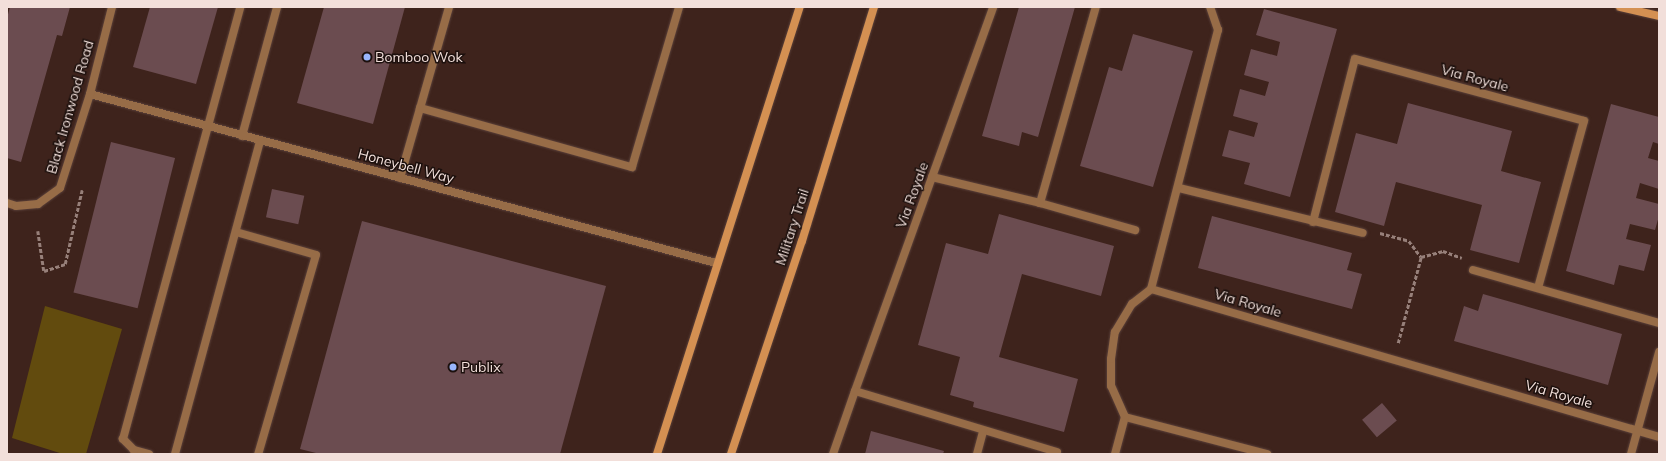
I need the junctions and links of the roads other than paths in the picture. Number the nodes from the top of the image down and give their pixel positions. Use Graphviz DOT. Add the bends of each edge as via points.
graph roads {
  1 [pos="112,7"];
  2 [pos="240,7"];
  3 [pos="277,7"];
  4 [pos="449,7"];
  5 [pos="679,7"];
  6 [pos="800,7"];
  7 [pos="874,7"];
  8 [pos="993,7"];
  9 [pos="1096,7"];
  10 [pos="1210,7"];
  11 [pos="1620,7"];
  12 [pos="1659,16"];
  13 [pos="90,94"];
  14 [pos="420,108"];
  15 [pos="207,127"];
  16 [pos="242,136"];
  17 [pos="260,141"];
  18 [pos="932,177"];
  19 [pos="400,178"];
  20 [pos="1179,188"];
  21 [pos="7,203"];
  22 [pos="1040,203"];
  23 [pos="1313,222"];
  24 [pos="1135,230"];
  25 [pos="236,232"];
  26 [pos="1363,233"];
  27 [pos="716,264"];
  28 [pos="1473,270"];
  29 [pos="1538,288"];
  30 [pos="1152,289"];
  31 [pos="1659,323"];
  32 [pos="1659,352"];
  33 [pos="855,391"];
  34 [pos="1125,417"];
  35 [pos="1636,430"];
  36 [pos="983,431"];
  37 [pos="1659,436"];
  38 [pos="1057,452"];
  39 [pos="149,454"];
  40 [pos="175,454"];
  41 [pos="258,454"];
  42 [pos="657,454"];
  43 [pos="731,454"];
  44 [pos="833,454"];
  45 [pos="976,454"];
  46 [pos="1115,454"];
  47 [pos="1267,454"];
  48 [pos="1631,454"];
  1 -- 13 [label="street, Black Ironwood Road"];
  2 -- 15 [label="street"];
  3 -- 16 [label="street"];
  4 -- 14 [label="street"];
  5 -- 14 [label="street" via="632,167"];
  6 -- 27 [label="main road"];
  7 -- 43 [label="main road, Military Trail" via="802,241"];
  8 -- 18 [label="street, Via Royale"];
  9 -- 22 [label="street"];
  10 -- 20 [label="street" via="1218,30"];
  11 -- 12 [label="main road"];
  13 -- 15 [label="street, Honeybell Way"];
  13 -- 21 [label="street, Black Ironwood Road" via="60,188 38,204 16,206"];
  14 -- 19 [label="street"];
  15 -- 16 [label="street, Honeybell Way"];
  15 -- 39 [label="street" via="123,439 134,450"];
  16 -- 17 [label="street, Honeybell Way"];
  17 -- 19 [label="street, Honeybell Way"];
  17 -- 25 [label="street"];
  18 -- 22 [label="street"];
  18 -- 33 [label="street, Via Royale"];
  19 -- 27 [label="street, Honeybell Way"];
  20 -- 23 [label="street"];
  20 -- 30 [label="street"];
  22 -- 24 [label="street"];
  23 -- 26 [label="street"];
  23 -- 29 [label="street, Via Royale" via="1355,59 1584,121"];
  25 -- 40 [label="street"];
  25 -- 41 [label="street" via="316,255"];
  27 -- 42 [label="main road"];
  28 -- 29 [label="street"];
  29 -- 31 [label="street"];
  30 -- 34 [label="street" via="1132,304 1115,332 1111,386"];
  30 -- 35 [label="street, Via Royale"];
  32 -- 35 [label="street"];
  33 -- 36 [label="street"];
  33 -- 44 [label="street, Via Royale"];
  34 -- 46 [label="street"];
  34 -- 47 [label="street"];
  35 -- 37 [label="street, Via Royale"];
  35 -- 48 [label="street"];
  36 -- 38 [label="street"];
  36 -- 45 [label="street"];
}
